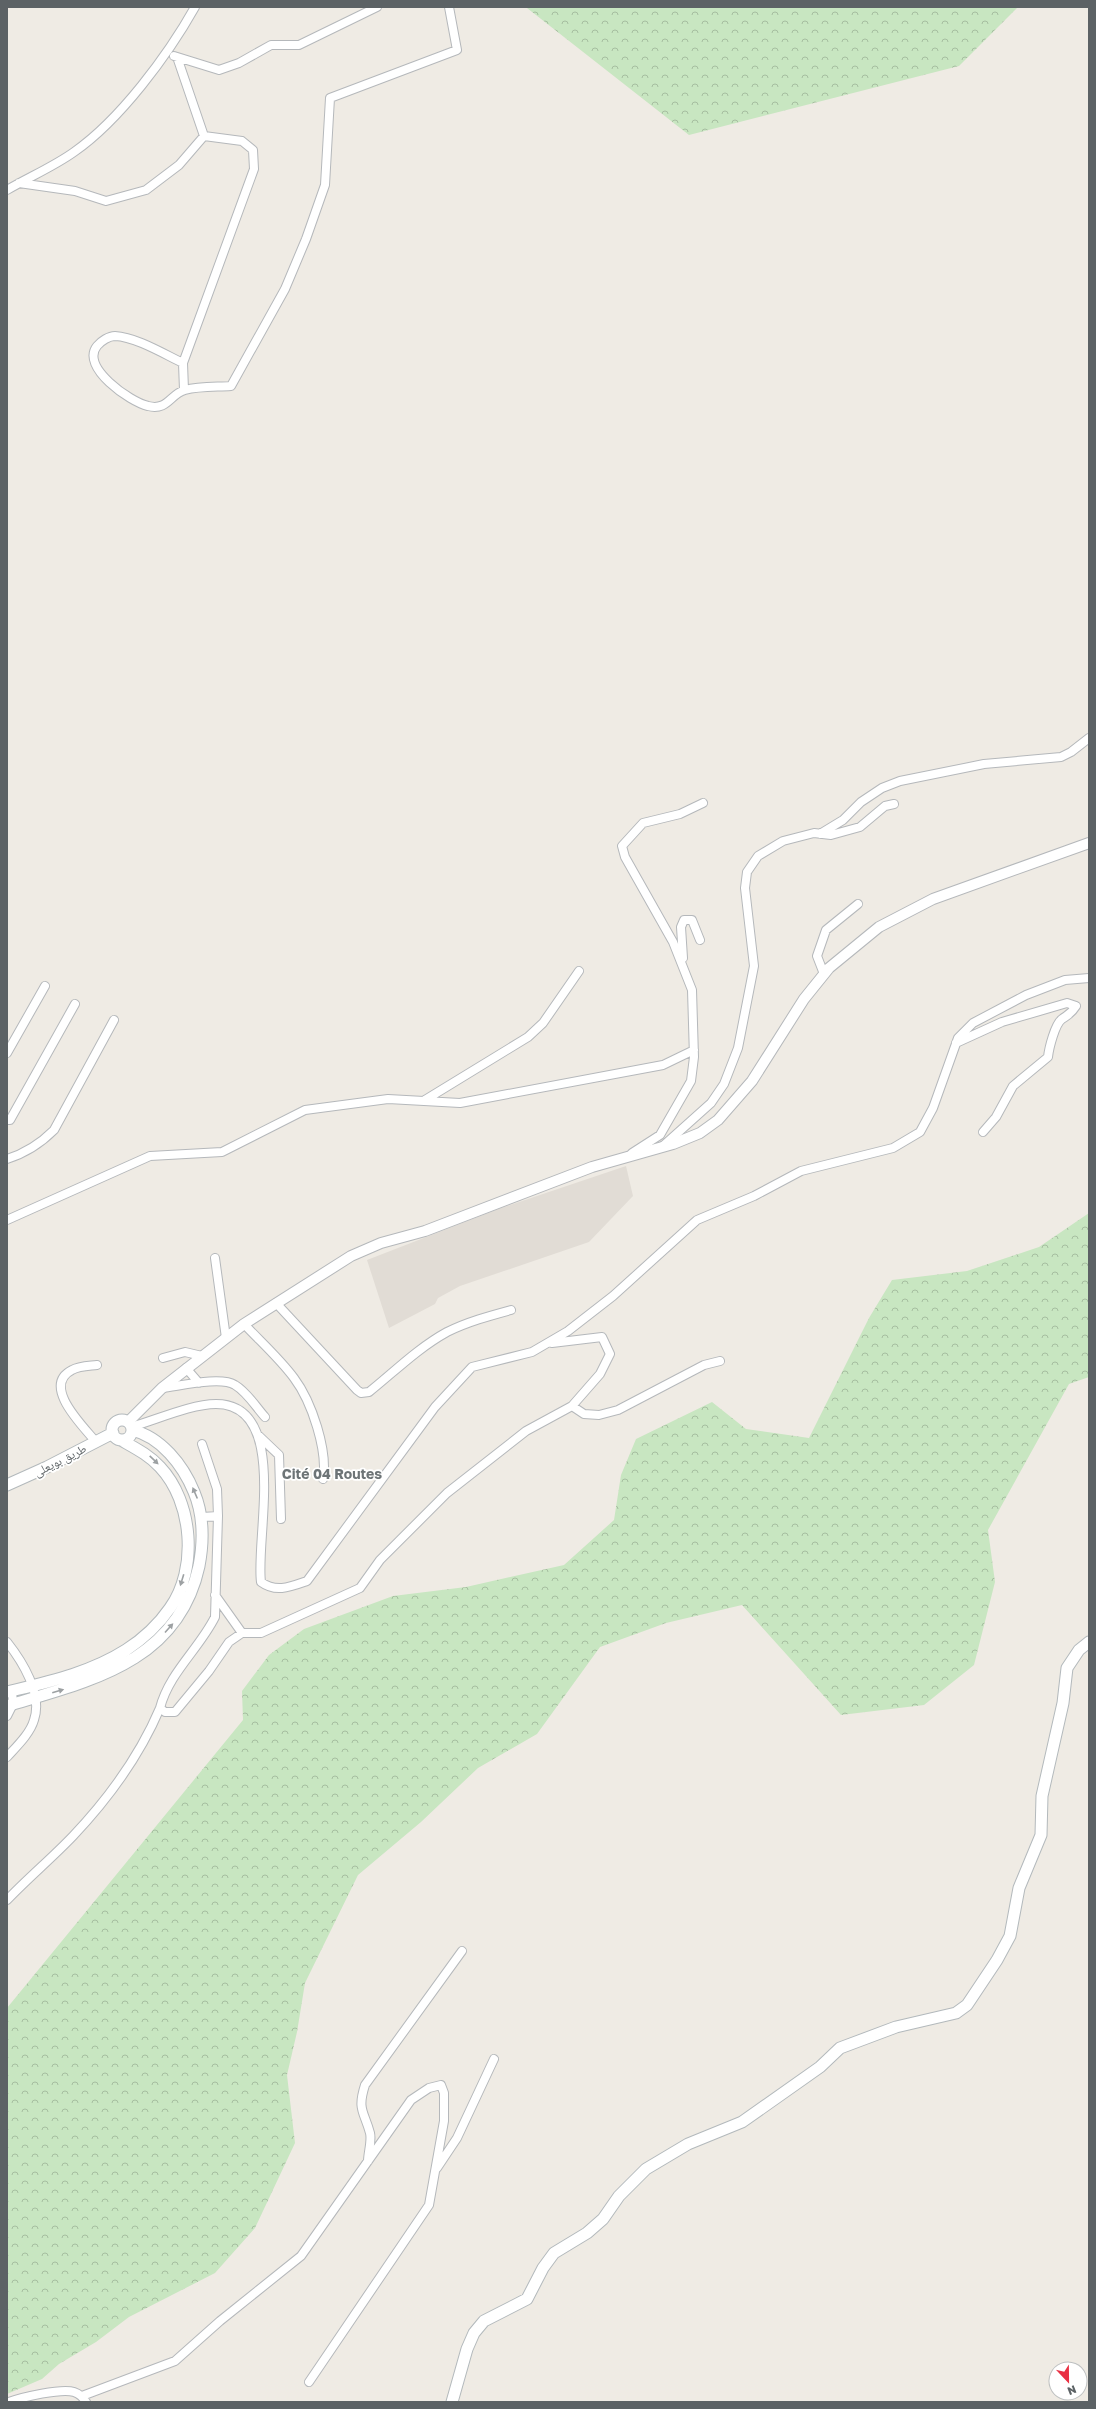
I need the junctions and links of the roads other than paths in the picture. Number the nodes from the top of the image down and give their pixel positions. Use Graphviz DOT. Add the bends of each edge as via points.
graph roads {
  1 [pos="195,7"];
  2 [pos="377,7"];
  3 [pos="449,7"];
  4 [pos="167,54"];
  5 [pos="178,58"];
  6 [pos="204,136"];
  7 [pos="19,183"];
  8 [pos="7,190"];
  9 [pos="183,363"];
  10 [pos="184,390"];
  11 [pos="1089,738"];
  12 [pos="703,803"];
  13 [pos="894,804"];
  14 [pos="820,834"];
  15 [pos="1089,843"];
  16 [pos="858,904"];
  17 [pos="700,940"];
  18 [pos="683,967"];
  19 [pos="579,971"];
  20 [pos="824,974"];
  21 [pos="1089,978"];
  22 [pos="45,986"];
  23 [pos="75,1004"];
  24 [pos="114,1020"];
  25 [pos="956,1043"];
  26 [pos="694,1050"];
  27 [pos="7,1053"];
  28 [pos="425,1100"];
  29 [pos="7,1120"];
  30 [pos="983,1132"];
  31 [pos="662,1147"];
  32 [pos="627,1157"];
  33 [pos="7,1159"];
  34 [pos="7,1220"];
  35 [pos="215,1258"];
  36 [pos="276,1303"];
  37 [pos="511,1310"];
  38 [pos="244,1324"];
  39 [pos="226,1338"];
  40 [pos="550,1343"];
  41 [pos="202,1356"];
  42 [pos="163,1358"];
  43 [pos="720,1361"];
  44 [pos="97,1365"];
  45 [pos="186,1368"];
  46 [pos="199,1383"];
  47 [pos="162,1388"];
  48 [pos="572,1406"];
  49 [pos="265,1417"];
  50 [pos="130,1426"];
  51 [pos="259,1436"];
  52 [pos="117,1437"];
  53 [pos="96,1442"];
  54 [pos="202,1444"];
  55 [pos="323,1479"];
  56 [pos="7,1485"];
  57 [pos="218,1516"];
  58 [pos="202,1517"];
  59 [pos="281,1520"];
  60 [pos="215,1594"];
  61 [pos="242,1633"];
  62 [pos="7,1642"];
  63 [pos="1089,1642"];
  64 [pos="32,1686"];
  65 [pos="9,1692"];
  66 [pos="36,1698"];
  67 [pos="10,1705"];
  68 [pos="160,1708"];
  69 [pos="7,1716"];
  70 [pos="7,1758"];
  71 [pos="7,1900"];
  72 [pos="462,1951"];
  73 [pos="494,2059"];
  74 [pos="368,2162"];
  75 [pos="435,2170"];
  76 [pos="309,2382"];
  77 [pos="84,2399"];
  78 [pos="9,2402"];
  79 [pos="452,2402"];
  1 -- 4 [label="street"];
  2 -- 5 [label="street" via="299,45 271,45 239,63 219,70"];
  3 -- 10 [label="street" via="457,50 330,98 325,185 285,289 231,386"];
  4 -- 5 [label="street"];
  4 -- 7 [label="street" via="111,119 74,152"];
  5 -- 6 [label="street"];
  6 -- 7 [label="street" via="179,165 146,190 106,201 75,191"];
  6 -- 9 [label="street" via="242,141 253,150 254,169"];
  7 -- 8 [label="street"];
  9 -- 10 [label="street"];
  9 -- 10 [label="street" via="127,338 114,336 101,341 95,349 95,366 99,372 110,383 138,402 148,406 163,406"];
  11 -- 14 [label="street" via="1071,752 1061,756 984,764 900,781 882,788 860,802 843,820"];
  12 -- 18 [label="street" via="680,814 643,823 622,846 625,857 673,942"];
  13 -- 14 [label="street" via="885,806 860,827 831,836"];
  14 -- 31 [label="street" via="814,833 783,841 758,856 747,872 745,888 754,966 738,1048 724,1084 711,1103"];
  15 -- 20 [label="street" via="933,899 879,927 852,947"];
  16 -- 20 [label="street" via="826,930 817,956"];
  17 -- 18 [label="street" via="692,920 684,920 681,927"];
  18 -- 26 [label="street" via="692,990"];
  19 -- 28 [label="street" via="543,1023 528,1037"];
  20 -- 31 [label="street" via="804,999 752,1081 718,1120 700,1133"];
  21 -- 25 [label="street" via="1065,980 989,1013 973,1023"];
  22 -- 27 [label="street"];
  23 -- 29 [label="street" via="10,1120"];
  24 -- 33 [label="street" via="54,1130 40,1144 21,1155"];
  25 -- 30 [label="street" via="1002,1022 1067,1003 1076,1006 1071,1015 1061,1019 1049,1045 1048,1057 1013,1086 996,1117"];
  25 -- 40 [label="street" via="933,1108 920,1132 893,1148 801,1171 754,1196 697,1220 613,1296"];
  26 -- 28 [label="street" via="663,1065 460,1103"];
  26 -- 32 [label="street" via="691,1081 660,1135"];
  28 -- 34 [label="street" via="388,1099 305,1110 222,1152 150,1156"];
  31 -- 32 [label="street"];
  32 -- 36 [label="street" via="592,1167 425,1231 382,1243 351,1256"];
  35 -- 39 [label="street"];
  36 -- 37 [label="street" via="357,1390 365,1393 446,1332"];
  36 -- 38 [label="street"];
  38 -- 39 [label="street"];
  38 -- 55 [label="street" via="300,1387 323,1449"];
  39 -- 41 [label="street"];
  40 -- 48 [label="street" via="602,1337 610,1354 600,1374"];
  40 -- 51 [label="street" via="532,1352 472,1367 460,1377 307,1581 285,1589 269,1588 261,1582 258,1564 264,1522"];
  41 -- 42 [label="street" via="185,1352"];
  41 -- 45 [label="street"];
  43 -- 48 [label="street" via="704,1365 618,1410 599,1415 584,1414"];
  44 -- 53 [label="street" via="72,1370 64,1377 60,1387 62,1398"];
  45 -- 46 [label="street"];
  45 -- 47 [label="street"];
  46 -- 47 [label="street"];
  46 -- 49 [label="street" via="231,1383 241,1390"];
  47 -- 50 [label="street"];
  48 -- 61 [label="street" via="526,1431 447,1493 380,1560 360,1588 261,1633"];
  50 -- 51 [label="street" via="218,1404 238,1411 246,1417"];
  50 -- 52 [label="main road" via="130,1436"];
  50 -- 52 [label="main road" via="122,1420 116,1422 112,1428"];
  58 -- 50 [label="main road, one-way" via="190,1482 172,1456 153,1438"];
  51 -- 59 [label="street" via="279,1456"];
  52 -- 53 [label="main road, طريق بويعلى"];
  52 -- 64 [label="main road, one-way" via="148,1455 161,1468 172,1482 184,1507 188,1537 185,1572 178,1594 163,1617 127,1649 89,1669"];
  53 -- 56 [label="main road, طريق بويعلى"];
  54 -- 57 [label="street" via="217,1489"];
  57 -- 58 [label="street"];
  57 -- 60 [label="street"];
  66 -- 58 [label="main road, one-way" via="70,1688 112,1670 153,1644 169,1628 188,1601 196,1579 201,1554"];
  60 -- 61 [label="street"];
  60 -- 68 [label="street" via="215,1617 164,1694"];
  61 -- 68 [label="street" via="229,1642 209,1672 175,1712 165,1712"];
  62 -- 64 [label="street" via="18,1656"];
  63 -- 79 [label="main road" via="1079,1650 1067,1668 1063,1703 1042,1796 1041,1835 1019,1888 1010,1936 998,1960 967,2005 956,2013 896,2027 840,2048 814,2072 742,2122 688,2144 646,2169 619,2196 603,2219 587,2233 554,2253 527,2299 484,2321 474,2333 466,2349"];
  64 -- 65 [label="main road"];
  64 -- 66 [label="street"];
  65 -- 67 [label="street"];
  66 -- 67 [label="main road"];
  66 -- 70 [label="street" via="34,1720"];
  67 -- 69 [label="street"];
  68 -- 71 [label="street" via="146,1741 98,1806 73,1836"];
  72 -- 74 [label="street" via="365,2085 360,2100 362,2115 370,2134"];
  73 -- 75 [label="street" via="457,2138"];
  74 -- 75 [label="street" via="411,2100 429,2088 441,2085 444,2093 444,2121"];
  74 -- 77 [label="street" via="301,2256 175,2361"];
  75 -- 76 [label="street" via="429,2205"];
  77 -- 78 [label="street" via="73,2391 26,2396"];
}
